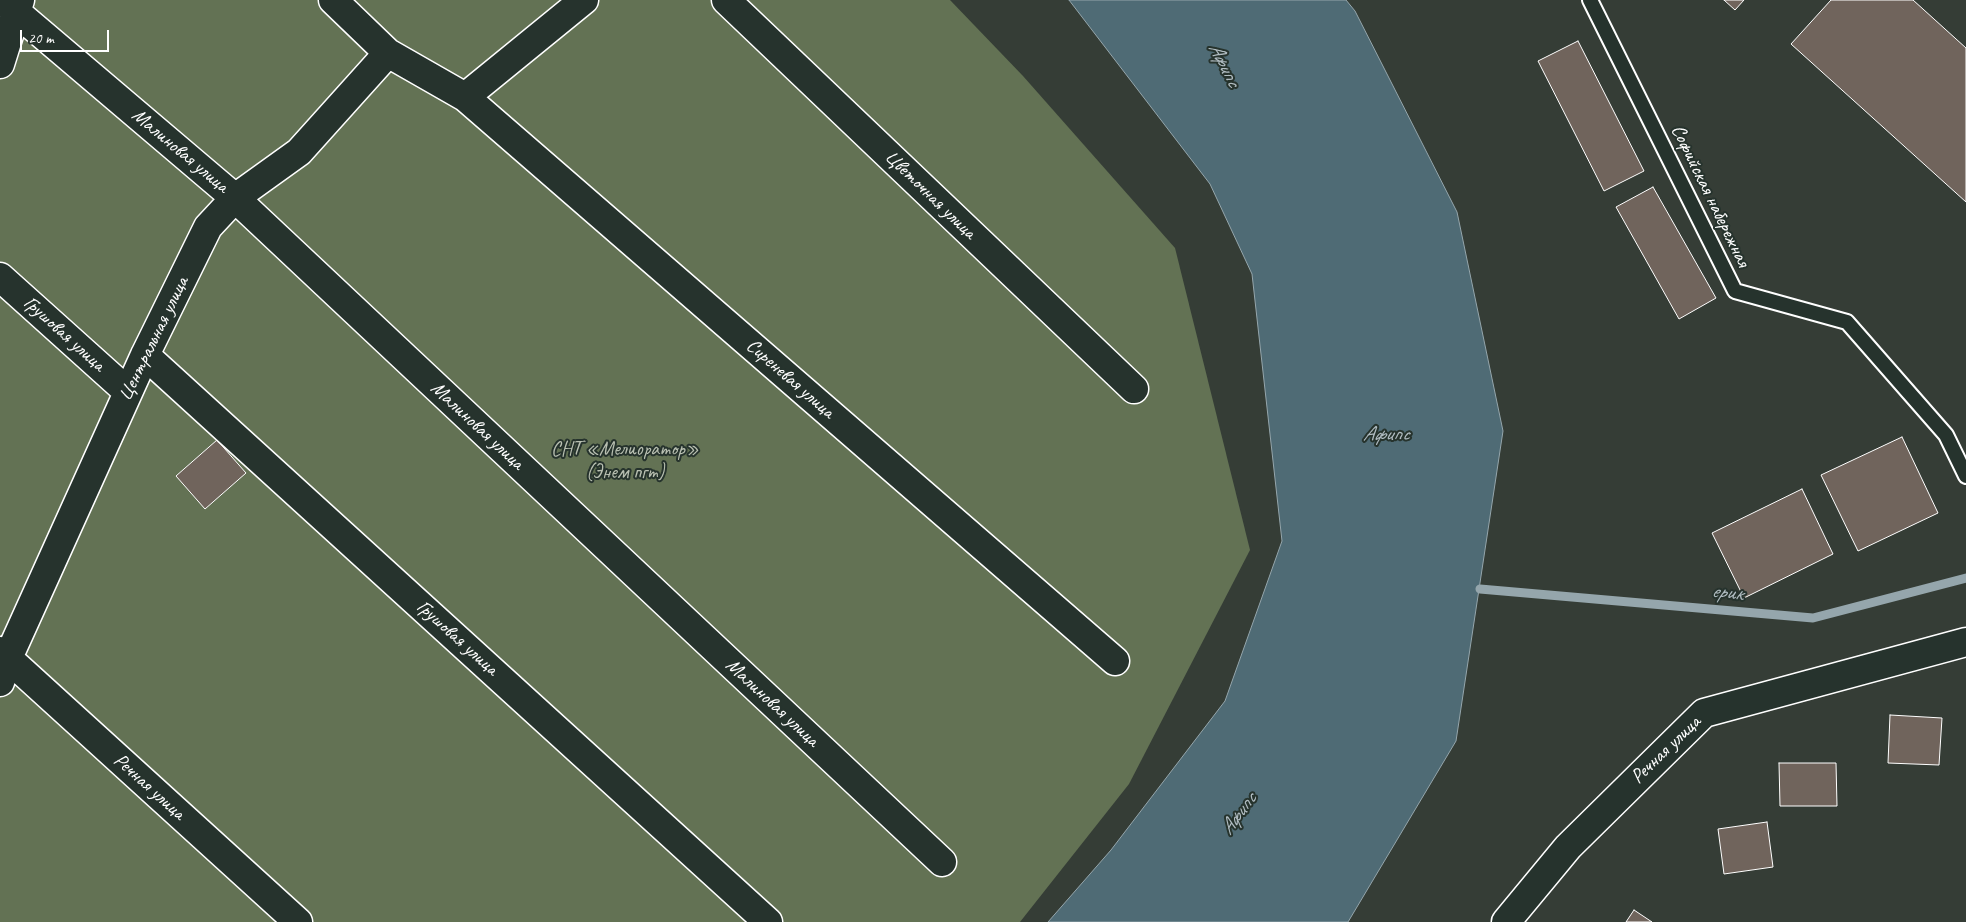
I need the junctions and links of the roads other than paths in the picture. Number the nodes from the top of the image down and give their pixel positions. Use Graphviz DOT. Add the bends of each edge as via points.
graph roads {
  1 [pos="334,0"];
  2 [pos="584,0"];
  3 [pos="726,0"];
  4 [pos="1590,0"];
  5 [pos="13,4"];
  6 [pos="388,53"];
  7 [pos="0,64"];
  8 [pos="465,97"];
  9 [pos="235,198"];
  10 [pos="0,276"];
  11 [pos="145,355"];
  12 [pos="1134,390"];
  13 [pos="128,392"];
  14 [pos="1966,476"];
  15 [pos="1966,642"];
  16 [pos="1115,661"];
  17 [pos="3,664"];
  18 [pos="942,862"];
  19 [pos="298,922"];
  20 [pos="768,922"];
  21 [pos="1506,922"];
  1 -- 6 [label="street"];
  2 -- 8 [label="street"];
  3 -- 12 [label="street, Цветочная улица"];
  4 -- 14 [label="lane, Софийская набережная" via="1735,291 1847,322 1946,435"];
  5 -- 7 [label="street"];
  5 -- 9 [label="street, Малиновая улица"];
  6 -- 8 [label="street"];
  6 -- 9 [label="street, Центральная улица" via="298,152"];
  8 -- 16 [label="street, Сиреневая улица"];
  9 -- 11 [label="street, Центральная улица" via="208,227"];
  9 -- 18 [label="street, Малиновая улица"];
  10 -- 13 [label="street, Грушовая улица"];
  11 -- 13 [label="street, Центральная улица"];
  11 -- 20 [label="street, Грушовая улица"];
  13 -- 17 [label="street, Центральная улица"];
  15 -- 21 [label="street, Речная улица" via="1704,712 1568,846"];
  17 -- 19 [label="street, Речная улица"];
}
